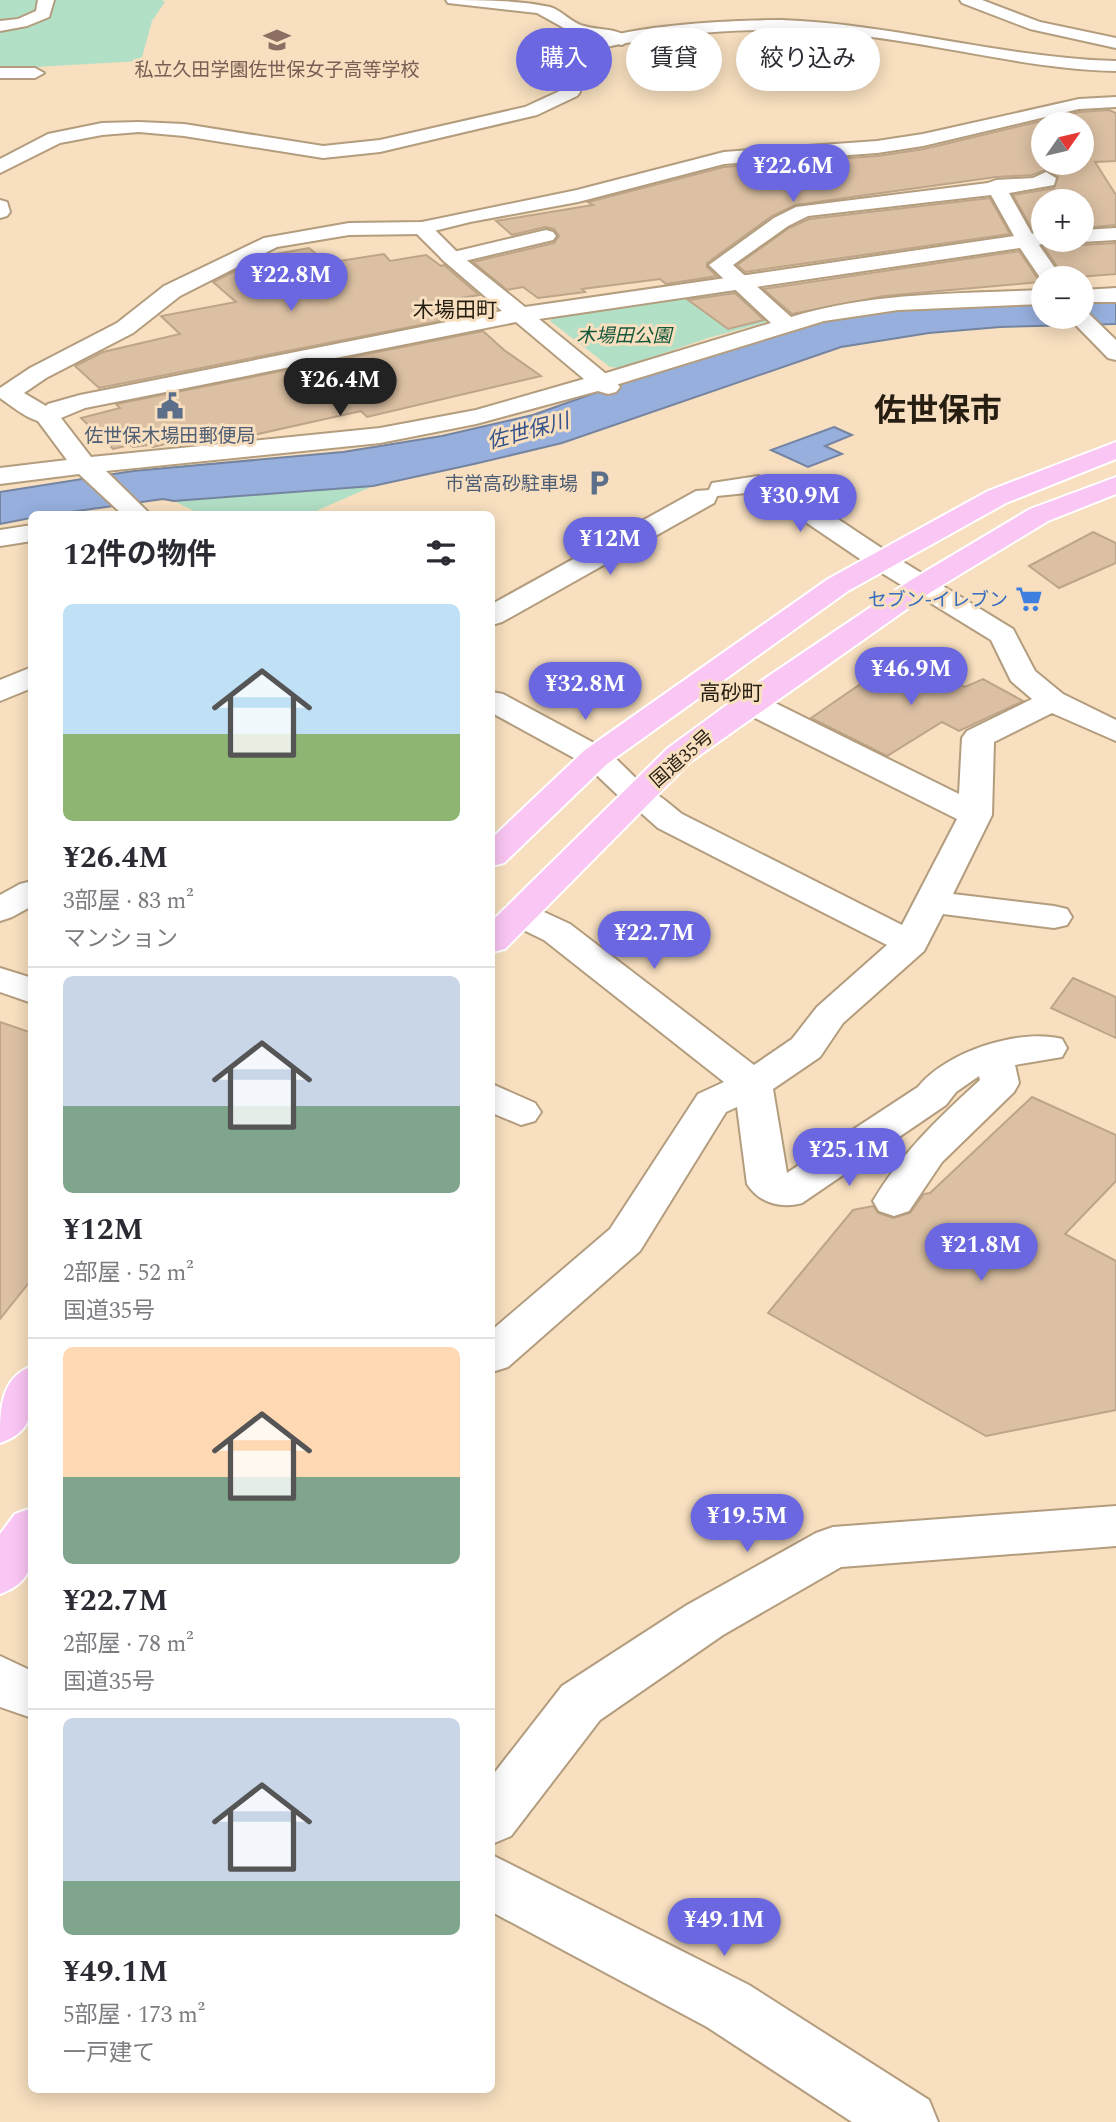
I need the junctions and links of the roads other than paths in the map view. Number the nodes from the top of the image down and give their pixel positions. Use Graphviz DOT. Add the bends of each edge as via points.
graph roads {
  1 [pos="46,0"];
  2 [pos="454,0"];
  3 [pos="968,0"];
  4 [pos="0,26"];
  5 [pos="622,40"];
  6 [pos="1116,43"];
  7 [pos="1116,66"];
  8 [pos="0,73"];
  9 [pos="35,73"];
  10 [pos="1116,102"];
  11 [pos="953,133"];
  12 [pos="698,142"];
  13 [pos="910,142"];
  14 [pos="976,148"];
  15 [pos="926,158"];
  16 [pos="718,159"];
  17 [pos="0,167"];
  18 [pos="1046,177"];
  19 [pos="996,187"];
  20 [pos="0,206"];
  21 [pos="0,212"];
  22 [pos="422,228"];
  23 [pos="1116,234"];
  24 [pos="1031,235"];
  25 [pos="1094,235"];
  26 [pos="547,236"];
  27 [pos="1031,239"];
  28 [pos="452,258"];
  29 [pos="738,282"];
  30 [pos="1116,295"];
  31 [pos="1094,296"];
  32 [pos="1031,297"];
  33 [pos="520,315"];
  34 [pos="786,324"];
  35 [pos="1094,326"];
  36 [pos="1091,329"];
  37 [pos="1116,330"];
  38 [pos="1116,353"];
  39 [pos="604,384"];
  40 [pos="47,417"];
  41 [pos="1104,454"];
  42 [pos="87,468"];
  43 [pos="0,476"];
  44 [pos="1116,485"];
  45 [pos="131,510"];
  46 [pos="28,534"];
  47 [pos="0,538"];
  48 [pos="882,561"];
  49 [pos="921,586"];
  50 [pos="495,614"];
  51 [pos="28,678"];
  52 [pos="0,692"];
  53 [pos="1052,701"];
  54 [pos="495,703"];
  55 [pos="750,704"];
  56 [pos="1116,732"];
  57 [pos="596,757"];
  58 [pos="639,797"];
  59 [pos="975,815"];
  60 [pos="495,853"];
  61 [pos="28,893"];
  62 [pos="931,902"];
  63 [pos="0,910"];
  64 [pos="519,914"];
  65 [pos="1054,918"];
  66 [pos="495,938"];
  67 [pos="911,943"];
  68 [pos="0,979"];
  69 [pos="28,990"];
  70 [pos="1048,1048"];
  71 [pos="994,1055"];
  72 [pos="753,1084"];
  73 [pos="894,1201"];
  74 [pos="495,1352"];
  75 [pos="28,1388"];
  76 [pos="0,1425"];
  77 [pos="1116,1526"];
  78 [pos="28,1534"];
  79 [pos="0,1573"];
  80 [pos="0,1679"];
  81 [pos="28,1694"];
  82 [pos="495,1814"];
  83 [pos="495,1884"];
  84 [pos="907,2122"];
  1 -- 4 [label="street" via="43,14 36,18"];
  2 -- 5 [label="street" via="541,9 558,14 578,30"];
  3 -- 6 [label="street" via="1036,26"];
  5 -- 7 [label="street" via="710,26 833,28 1066,63"];
  5 -- 17 [label="street" via="576,52 568,60 571,92 553,103 380,146 324,152 184,130 102,129 55,138"];
  8 -- 9 [label="street"];
  10 -- 11 [label="street" via="1079,104"];
  11 -- 13 [label="street"];
  11 -- 14 [label="street"];
  12 -- 16 [label="street"];
  13 -- 15 [label="street"];
  13 -- 16 [label="street"];
  16 -- 22 [label="street" via="578,197"];
  18 -- 19 [label="street" via="1047,181 1034,184"];
  19 -- 24 [label="street"];
  19 -- 29 [label="street" via="803,211 720,265"];
  20 -- 21 [label="street"];
  22 -- 28 [label="street"];
  22 -- 40 [label="street" via="349,229 271,242 172,291 125,328 8,393"];
  23 -- 25 [label="street"];
  26 -- 28 [label="street"];
  27 -- 29 [label="street"];
  28 -- 33 [label="street"];
  29 -- 33 [label="street"];
  29 -- 34 [label="street"];
  30 -- 31 [label="street"];
  32 -- 34 [label="street" via="898,303"];
  33 -- 39 [label="street"];
  33 -- 40 [label="street" via="80,402"];
  34 -- 39 [label="street"];
  35 -- 37 [label="street"];
  36 -- 38 [label="street"];
  39 -- 42 [label="street" via="454,422 350,440"];
  40 -- 42 [label="street"];
  41 -- 48 [label="highway" via="997,497"];
  42 -- 43 [label="street"];
  42 -- 45 [label="street"];
  44 -- 49 [label="highway, 国道35号" via="1039,515"];
  46 -- 47 [label="street"];
  48 -- 49 [label="street"];
  48 -- 50 [label="street" via="779,492 758,484 713,493"];
  48 -- 57 [label="highway" via="838,585"];
  49 -- 53 [label="street" via="1003,635 1022,675"];
  49 -- 55 [label="highway, 国道35号"];
  51 -- 52 [label="street"];
  53 -- 56 [label="street"];
  53 -- 59 [label="street" via="978,738"];
  54 -- 57 [label="street"];
  55 -- 58 [label="highway, 国道35号" via="679,755"];
  55 -- 59 [label="street"];
  57 -- 58 [label="street"];
  57 -- 60 [label="highway"];
  58 -- 64 [label="highway, 国道35号"];
  58 -- 67 [label="street" via="670,821"];
  59 -- 62 [label="street"];
  61 -- 63 [label="street"];
  62 -- 65 [label="street"];
  62 -- 67 [label="street"];
  64 -- 66 [label="highway, 国道35号"];
  64 -- 72 [label="street" via="557,932"];
  67 -- 72 [label="street" via="830,1015 806,1048"];
  68 -- 69 [label="street"];
  70 -- 71 [label="street"];
  71 -- 72 [label="street" via="941,1081 932,1096 787,1193 768,1184"];
  71 -- 73 [label="street" via="1000,1083 928,1152"];
  72 -- 74 [label="street" via="712,1103 625,1240"];
  75 -- 76 [label="highway"];
  77 -- 82 [label="street" via="832,1547 705,1620 581,1703"];
  78 -- 79 [label="highway"];
  80 -- 81 [label="street"];
  83 -- 84 [label="street" via="728,2006"];
}
